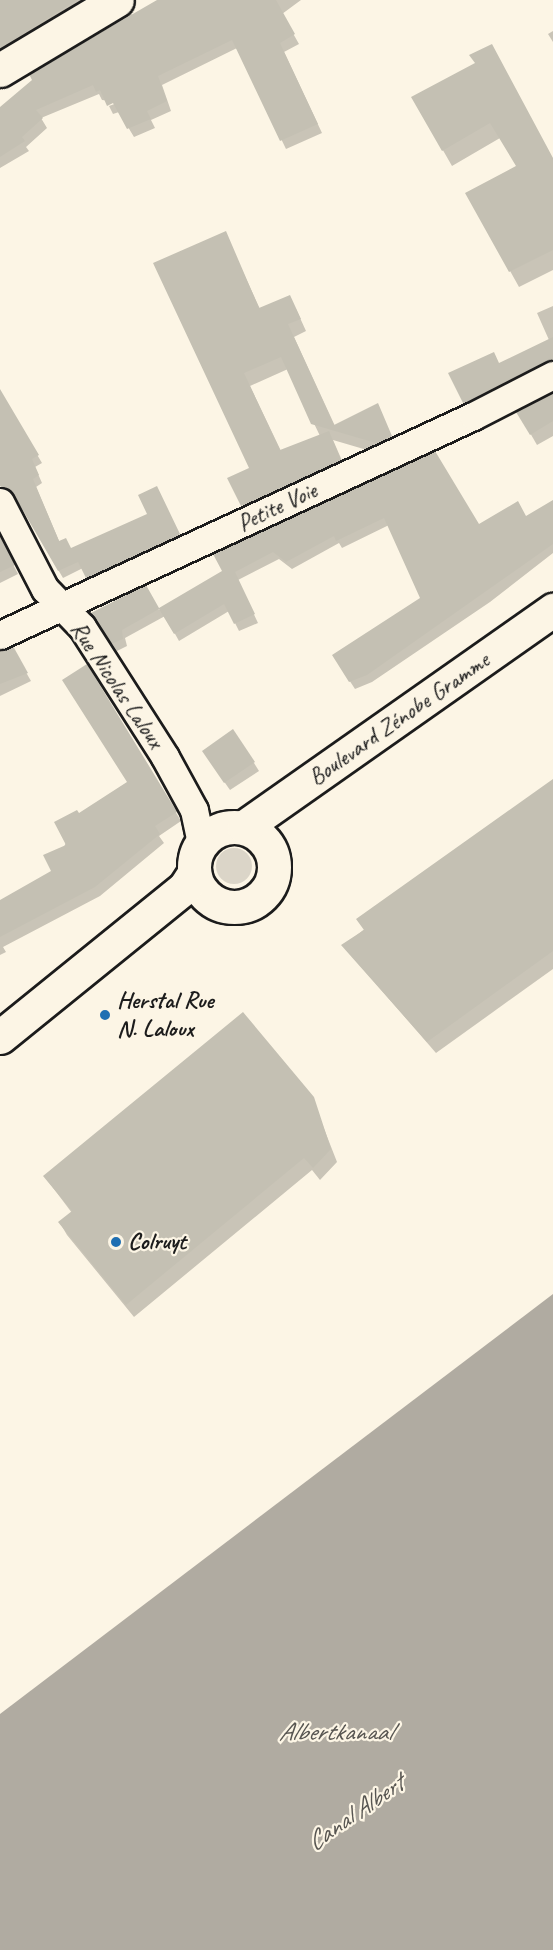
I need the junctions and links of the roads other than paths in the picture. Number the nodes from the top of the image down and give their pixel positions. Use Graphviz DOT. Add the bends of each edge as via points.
graph roads {
  1 [pos="117,0"];
  2 [pos="0,70"];
  3 [pos="553,375"];
  4 [pos="0,502"];
  5 [pos="62,606"];
  6 [pos="553,610"];
  7 [pos="0,635"];
  8 [pos="244,827"];
  9 [pos="197,858"];
  10 [pos="0,1037"];
  1 -- 2 [label="main road"];
  3 -- 5 [label="street, Petite Voie"];
  4 -- 5 [label="street, Rue Nicolas Laloux" via="45,589"];
  5 -- 7 [label="street, Petite Voie"];
  5 -- 9 [label="street, Rue Nicolas Laloux" via="82,627 194,810"];
  6 -- 8 [label="main road, Boulevard Zénobe Gramme"];
  8 -- 9 [label="main road, Boulevard Zénobe Gramme" via="224,828"];
  8 -- 9 [label="main road" via="264,838 272,850 275,867 263,896 239,908 222,906 203,893"];
  9 -- 10 [label="main road, Boulevard Zénobe Gramme" via="184,887"];
}
